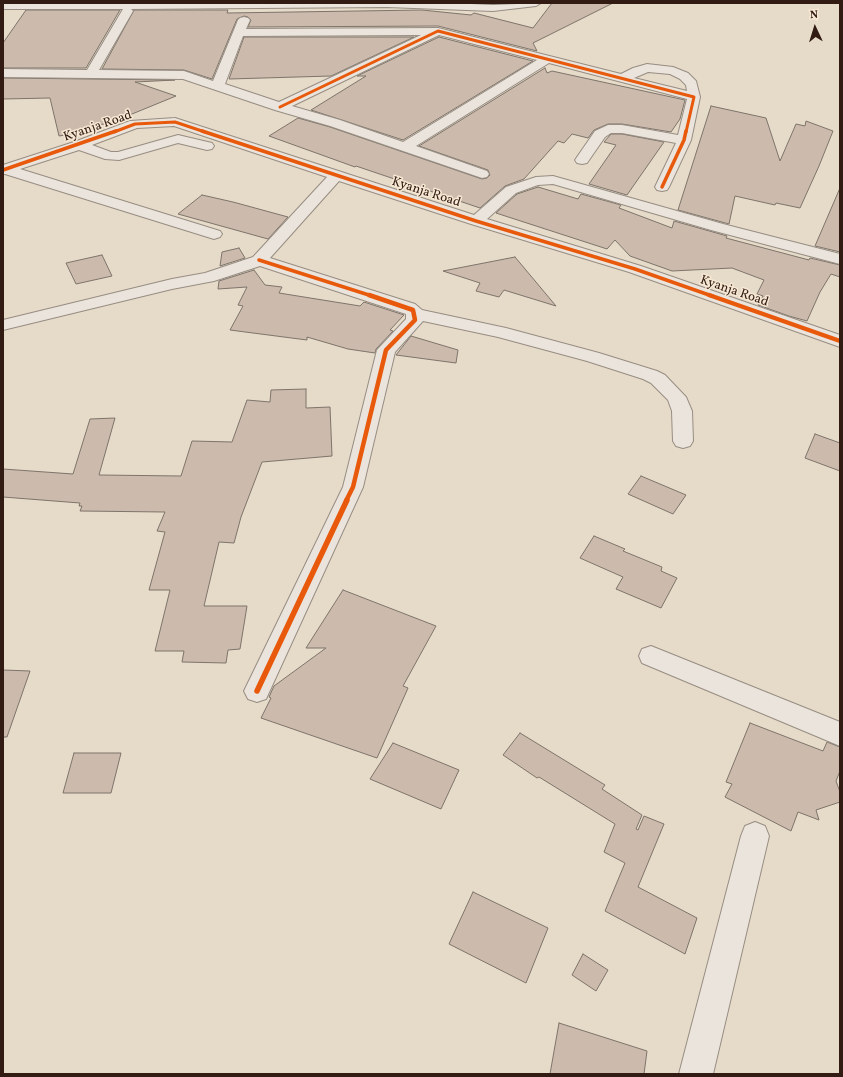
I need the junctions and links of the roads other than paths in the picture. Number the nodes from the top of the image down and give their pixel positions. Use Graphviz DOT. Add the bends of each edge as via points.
graph roads {
  1 [pos="536,3"];
  2 [pos="3,6"];
  3 [pos="127,11"];
  4 [pos="247,11"];
  5 [pos="438,31"];
  6 [pos="239,33"];
  7 [pos="548,59"];
  8 [pos="3,73"];
  9 [pos="91,74"];
  10 [pos="624,78"];
  11 [pos="218,86"];
  12 [pos="694,97"];
  13 [pos="280,108"];
  14 [pos="684,140"];
  15 [pos="79,145"];
  16 [pos="405,147"];
  17 [pos="582,160"];
  18 [pos="297,162"];
  19 [pos="4,169"];
  20 [pos="482,174"];
  21 [pos="336,175"];
  22 [pos="662,187"];
  23 [pos="476,221"];
  24 [pos="214,234"];
  25 [pos="840,259"];
  26 [pos="259,260"];
  27 [pos="415,314"];
  28 [pos="3,325"];
  29 [pos="840,341"];
  30 [pos="683,441"];
  31 [pos="650,656"];
  32 [pos="256,691"];
  33 [pos="840,734"];
  34 [pos="755,836"];
  35 [pos="696,1074"];
  1 -- 2 [label="street" via="493,8 387,4"];
  3 -- 9 [label="street"];
  4 -- 6 [label="street"];
  5 -- 6 [label="street"];
  5 -- 7 [label="street"];
  5 -- 13 [label="street"];
  6 -- 11 [label="street"];
  7 -- 10 [label="street"];
  7 -- 16 [label="street"];
  8 -- 9 [label="street"];
  9 -- 11 [label="street" via="184,75"];
  10 -- 12 [label="street"];
  10 -- 12 [label="street" via="647,68 672,71 684,76 692,84"];
  11 -- 13 [label="street"];
  12 -- 14 [label="street"];
  13 -- 16 [label="street"];
  14 -- 17 [label="street" via="622,129 608,129 600,134"];
  14 -- 22 [label="street"];
  15 -- 18 [label="street" via="110,156 119,156 178,139 276,166 282,167"];
  15 -- 18 [label="street, Kyanja Road" via="135,124 175,122"];
  15 -- 19 [label="street, Kyanja Road"];
  16 -- 20 [label="street"];
  18 -- 21 [label="street, Kyanja Road"];
  19 -- 24 [label="street"];
  21 -- 23 [label="street, Kyanja Road"];
  21 -- 26 [label="street"];
  23 -- 25 [label="street" via="511,190 536,181 553,180"];
  23 -- 29 [label="street, Kyanja Road" via="635,269"];
  26 -- 27 [label="street" via="409,308"];
  26 -- 28 [label="street" via="208,277"];
  27 -- 30 [label="street" via="500,332 650,375 658,379 676,398 682,411"];
  27 -- 32 [label="street" via="415,320 386,350 353,487"];
  31 -- 33 [label="street"];
  34 -- 35 [label="street"];
}
